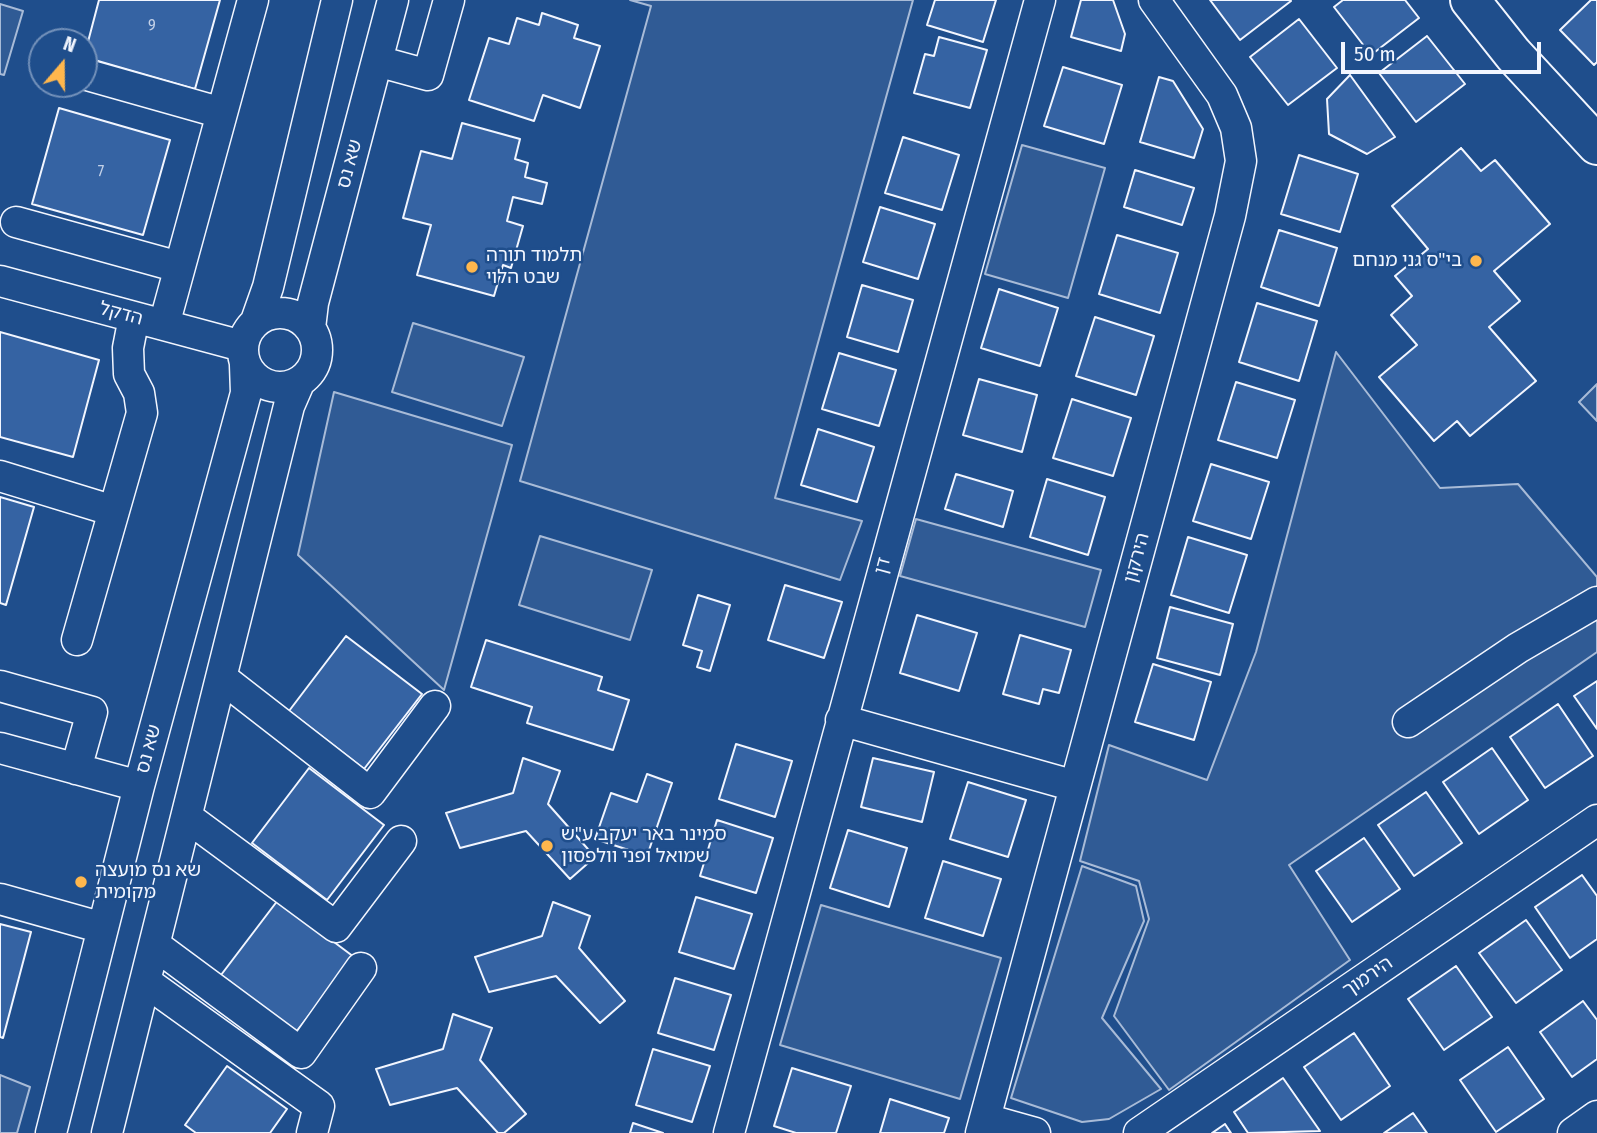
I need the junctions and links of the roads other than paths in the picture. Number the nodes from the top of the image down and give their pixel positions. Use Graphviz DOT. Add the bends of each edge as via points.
graph roads {
  1 [pos="253,0"];
  2 [pos="337,0"];
  3 [pos="393,0"];
  4 [pos="449,0"];
  5 [pos="1040,0"];
  6 [pos="1154,0"];
  7 [pos="1470,0"];
  8 [pos="377,61"];
  9 [pos="98,78"];
  10 [pos="222,113"];
  11 [pos="1597,145"];
  12 [pos="16,222"];
  13 [pos="179,268"];
  14 [pos="0,281"];
  15 [pos="134,317"];
  16 [pos="164,325"];
  17 [pos="310,328"];
  18 [pos="248,344"];
  19 [pos="299,383"];
  20 [pos="0,476"];
  21 [pos="114,511"];
  22 [pos="1597,601"];
  23 [pos="77,640"];
  24 [pos="222,678"];
  25 [pos="0,686"];
  26 [pos="435,706"];
  27 [pos="841,720"];
  28 [pos="1408,722"];
  29 [pos="0,748"];
  30 [pos="76,769"];
  31 [pos="139,786"];
  32 [pos="1075,786"];
  33 [pos="187,817"];
  34 [pos="1597,820"];
  35 [pos="401,841"];
  36 [pos="0,899"];
  37 [pos="103,928"];
  38 [pos="155,945"];
  39 [pos="361,968"];
  40 [pos="146,982"];
  41 [pos="1597,1116"];
  42 [pos="983,1126"];
  43 [pos="51,1133"];
  44 [pos="107,1133"];
  45 [pos="312,1133"];
  46 [pos="729,1133"];
  47 [pos="1035,1133"];
  48 [pos="1139,1133"];
  49 [pos="1573,1133"];
  1 -- 10 [label="street"];
  2 -- 18 [label="street, שא נס" via="268,286"];
  3 -- 8 [label="street, שא נס"];
  4 -- 8 [label="street" via="428,75"];
  5 -- 27 [label="street, דן"];
  6 -- 32 [label="street, הירקון" via="1222,96 1236,128 1241,161"];
  7 -- 11 [label="main road"];
  8 -- 17 [label="street, שא נס"];
  9 -- 10 [label="street"];
  10 -- 13 [label="street"];
  12 -- 13 [label="street"];
  13 -- 16 [label="street"];
  14 -- 15 [label="street, הדקל"];
  15 -- 16 [label="street, הדקל"];
  15 -- 21 [label="street" via="129,374 142,413"];
  16 -- 18 [label="street, הדקל"];
  17 -- 18 [label="street" via="290,314 267,315"];
  17 -- 19 [label="street" via="318,352 315,364"];
  18 -- 19 [label="street" via="252,376 274,388"];
  18 -- 31 [label="street, שא נס" via="246,393"];
  19 -- 24 [label="street" via="289,406"];
  20 -- 21 [label="street"];
  21 -- 23 [label="street"];
  22 -- 28 [label="street"];
  24 -- 26 [label="street" via="370,793"];
  24 -- 33 [label="street"];
  25 -- 30 [label="street" via="92,712"];
  27 -- 32 [label="street"];
  27 -- 46 [label="street, דן"];
  29 -- 30 [label="street"];
  30 -- 31 [label="street"];
  31 -- 37 [label="street, שא נס"];
  32 -- 42 [label="street, הירקון"];
  33 -- 35 [label="street" via="335,927"];
  33 -- 38 [label="street"];
  34 -- 48 [label="street, הירמוך"];
  36 -- 37 [label="street"];
  37 -- 43 [label="street, שא נס"];
  38 -- 39 [label="street" via="301,1053"];
  38 -- 40 [label="street"];
  40 -- 44 [label="street"];
  40 -- 45 [label="street" via="319,1106"];
  41 -- 49 [label="street"];
  42 -- 47 [label="street"];
}
